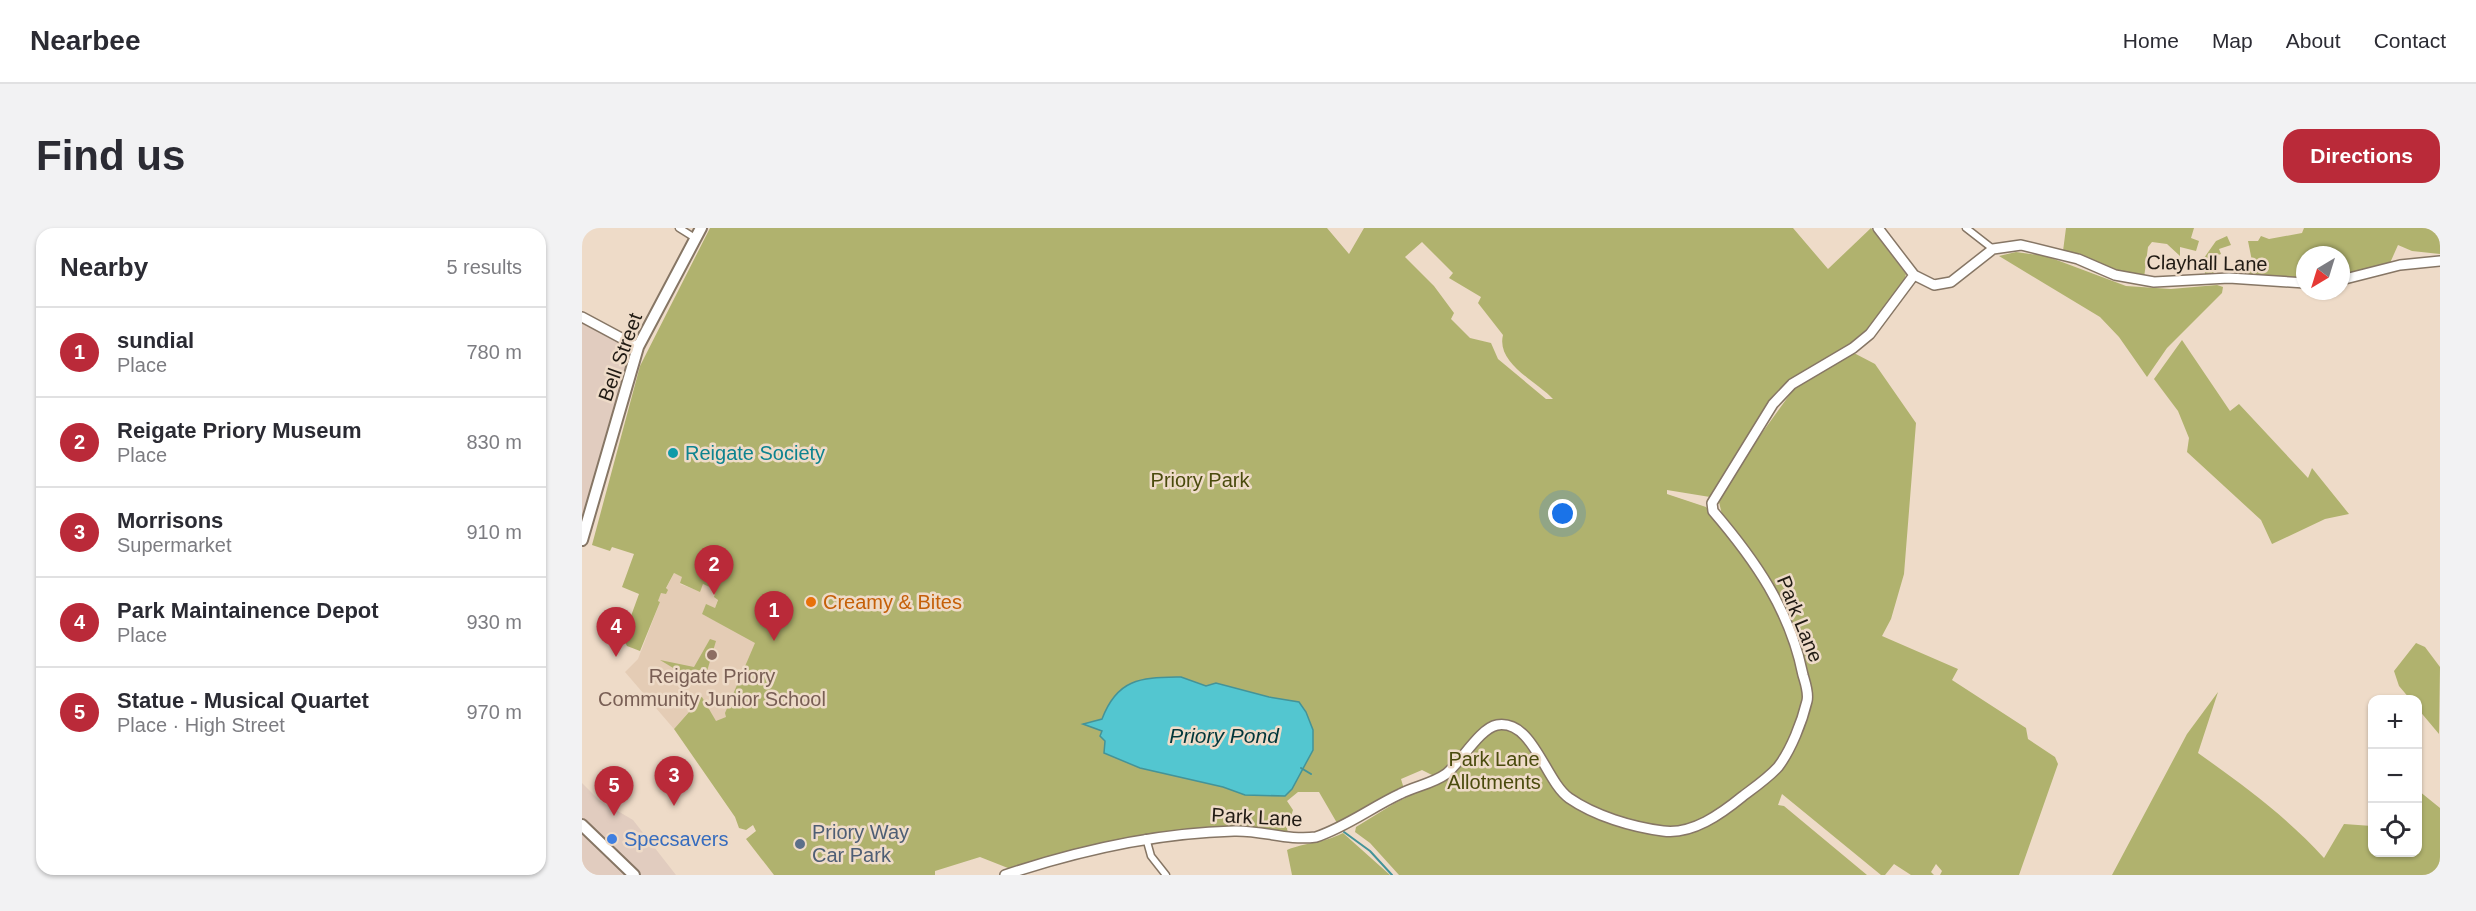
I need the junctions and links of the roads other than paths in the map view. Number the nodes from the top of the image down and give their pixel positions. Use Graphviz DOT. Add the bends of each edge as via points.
graph roads {
  1 [pos="679,228"];
  2 [pos="1878,228"];
  3 [pos="1966,228"];
  4 [pos="698,233"];
  5 [pos="1993,249"];
  6 [pos="2440,261"];
  7 [pos="1914,275"];
  8 [pos="2350,278"];
  9 [pos="2296,282"];
  10 [pos="582,318"];
  11 [pos="638,347"];
  12 [pos="582,540"];
  13 [pos="582,825"];
  14 [pos="1146,838"];
  15 [pos="634,875"];
  16 [pos="1005,875"];
  17 [pos="1166,875"];
  1 -- 4 [label="street"];
  2 -- 7 [label="street"];
  3 -- 5 [label="street"];
  4 -- 11 [label="main road, Bell Street"];
  5 -- 7 [label="street, Clayhall Lane" via="1945,285 1927,284"];
  5 -- 9 [label="street, Clayhall Lane" via="2021,245 2044,249 2115,275 2154,282 2229,278"];
  6 -- 8 [label="street"];
  7 -- 14 [label="street, Park Lane" via="1870,334 1792,384 1773,405 1712,503 1713,511 1757,564 1779,603 1799,653 1808,699 1778,766 1731,806 1685,831 1655,830 1606,816 1568,797 1524,735 1499,724 1483,732 1459,764 1443,776 1316,837 1238,831"];
  10 -- 11 [label="street"];
  11 -- 12 [label="main road, Bell Street"];
  13 -- 15 [label="main road"];
  14 -- 16 [label="street, Park Lane"];
  14 -- 17 [label="street" via="1151,856"];
}
